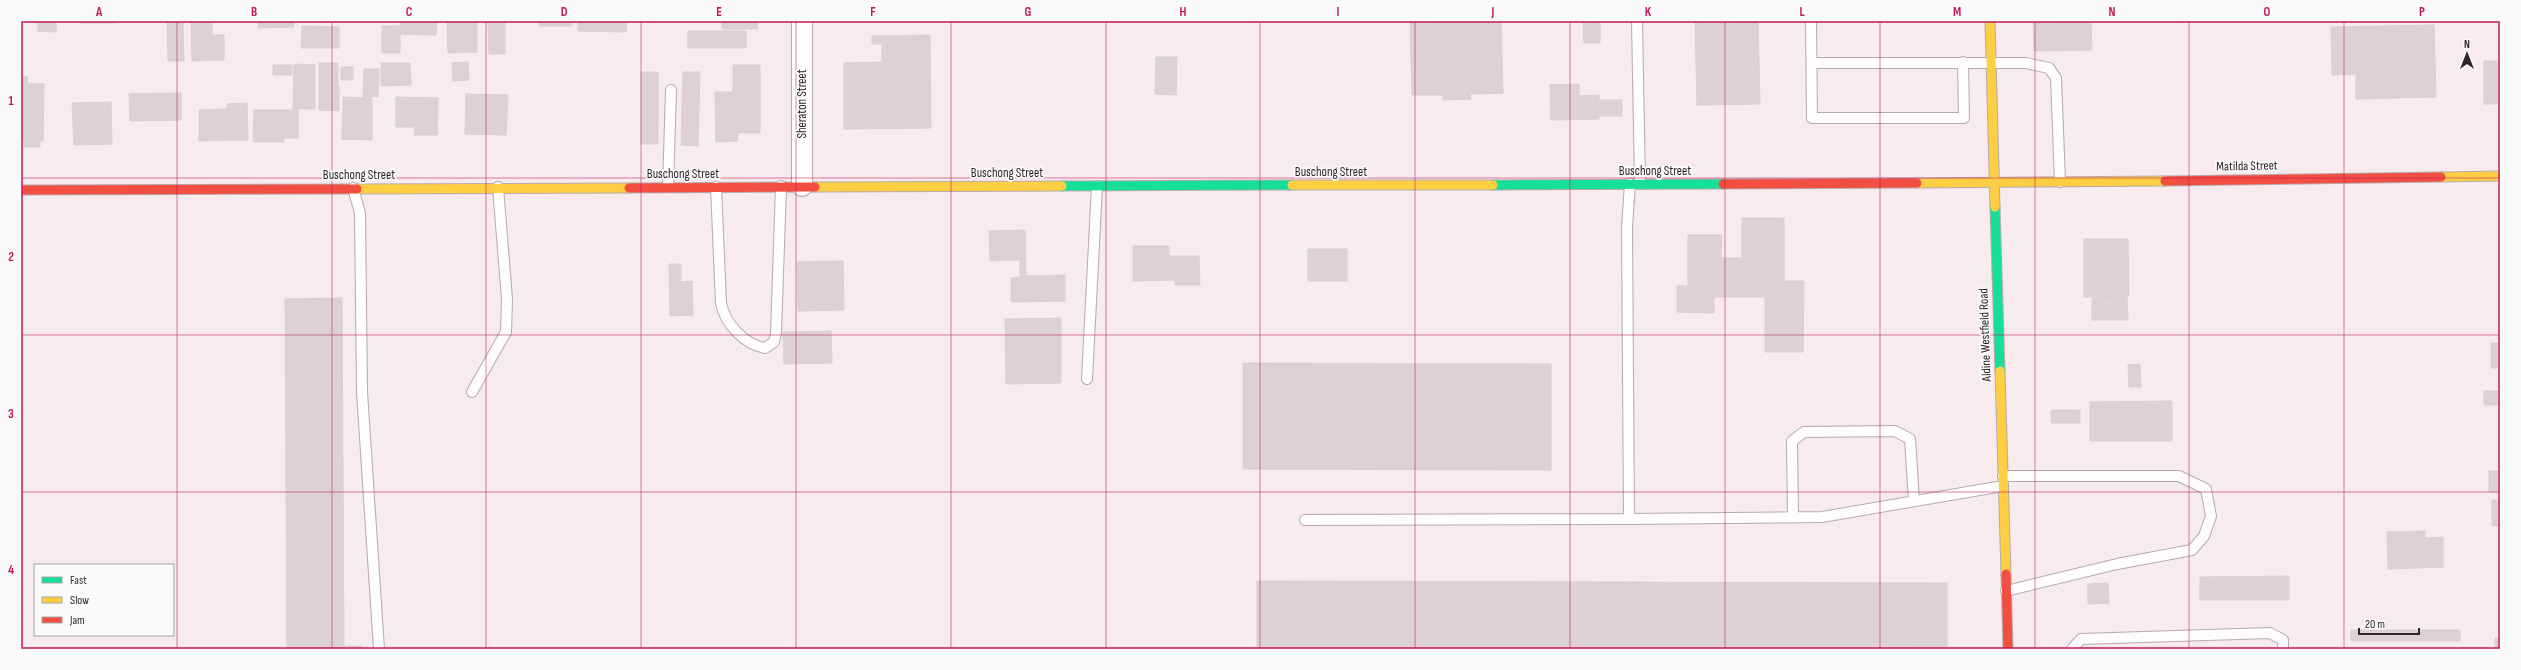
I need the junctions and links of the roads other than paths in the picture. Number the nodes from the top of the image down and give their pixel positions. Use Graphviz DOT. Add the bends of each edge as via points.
graph roads {
  1 [pos="802,21"];
  2 [pos="1637,21"];
  3 [pos="1811,21"];
  4 [pos="1990,21"];
  5 [pos="1813,62"];
  6 [pos="1963,62"];
  7 [pos="1991,62"];
  8 [pos="671,90"];
  9 [pos="2500,176"];
  10 [pos="2060,182"];
  11 [pos="1994,183"];
  12 [pos="1635,184"];
  13 [pos="781,186"];
  14 [pos="802,186"];
  15 [pos="1097,186"];
  16 [pos="498,187"];
  17 [pos="668,187"];
  18 [pos="716,187"];
  19 [pos="353,188"];
  20 [pos="21,190"];
  21 [pos="1087,379"];
  22 [pos="472,392"];
  23 [pos="2003,481"];
  24 [pos="1914,501"];
  25 [pos="1793,517"];
  26 [pos="1629,519"];
  27 [pos="1305,520"];
  28 [pos="2006,591"];
  29 [pos="379,649"];
  30 [pos="2008,649"];
  31 [pos="2072,649"];
  32 [pos="2283,649"];
  1 -- 14 [label="street, Sheraton Street"];
  2 -- 12 [label="lane"];
  3 -- 5 [label="lane"];
  4 -- 7 [label="street, Aldine Westfield Road"];
  5 -- 6 [label="lane"];
  5 -- 6 [label="lane" via="1812,118 1964,118"];
  6 -- 7 [label="lane"];
  7 -- 10 [label="lane" via="2040,64 2049,68 2056,78"];
  7 -- 11 [label="street, Aldine Westfield Road"];
  8 -- 17 [label="lane"];
  9 -- 10 [label="street, Matilda Street"];
  10 -- 11 [label="street, Matilda Street"];
  11 -- 12 [label="street, Buschong Street"];
  11 -- 23 [label="street, Aldine Westfield Road"];
  12 -- 15 [label="street, Buschong Street"];
  12 -- 26 [label="lane" via="1627,227"];
  13 -- 14 [label="street, Buschong Street"];
  13 -- 18 [label="street, Buschong Street"];
  13 -- 18 [label="lane" via="776,333 774,342 765,348 755,346 731,326 724,316 721,303"];
  14 -- 15 [label="street, Buschong Street"];
  15 -- 21 [label="lane"];
  16 -- 17 [label="street, Buschong Street"];
  16 -- 19 [label="street, Buschong Street"];
  16 -- 22 [label="lane" via="507,299 506,332"];
  17 -- 18 [label="street, Buschong Street"];
  19 -- 20 [label="street, Buschong Street"];
  19 -- 29 [label="lane" via="360,213 362,392"];
  23 -- 24 [label="lane"];
  23 -- 28 [label="street, Aldine Westfield Road"];
  23 -- 28 [label="lane" via="2179,476 2206,489 2211,516 2204,536 2192,550 2116,564"];
  24 -- 25 [label="lane" via="1822,517"];
  24 -- 25 [label="lane" via="1910,440 1895,431 1804,432 1792,441"];
  25 -- 26 [label="lane"];
  26 -- 27 [label="lane"];
  28 -- 30 [label="street, Aldine Westfield Road"];
  31 -- 32 [label="lane" via="2081,639 2270,633 2283,640"];
}
